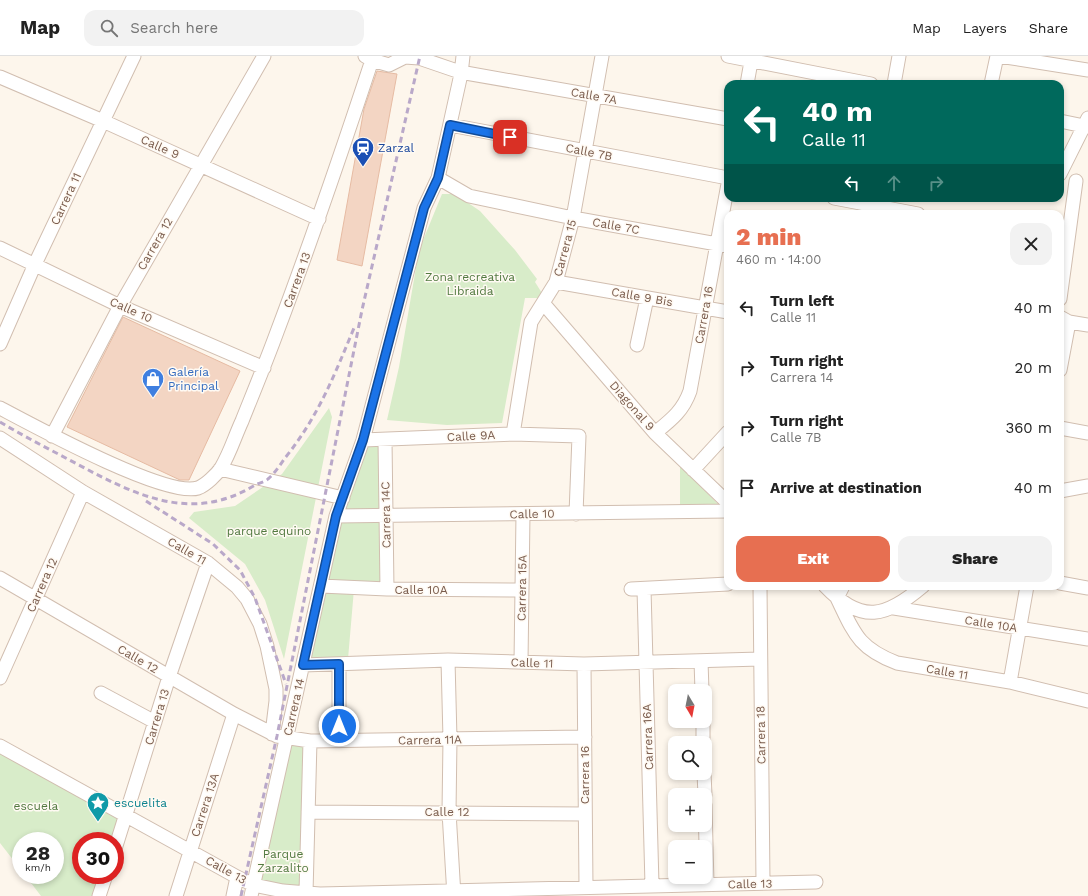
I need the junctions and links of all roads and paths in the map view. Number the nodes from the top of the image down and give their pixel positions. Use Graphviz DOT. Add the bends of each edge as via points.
graph roads {
  1 [pos="134,56"];
  2 [pos="264,56"];
  3 [pos="463,56"];
  4 [pos="602,56"];
  5 [pos="728,56"];
  6 [pos="899,56"];
  7 [pos="998,56"];
  8 [pos="369,58"];
  9 [pos="751,58"];
  10 [pos="1088,70"];
  11 [pos="460,72"];
  12 [pos="0,77"];
  13 [pos="748,80"];
  14 [pos="853,80"];
  15 [pos="895,80"];
  16 [pos="992,80"];
  17 [pos="594,96"];
  18 [pos="724,118"];
  19 [pos="103,121"];
  20 [pos="1064,121"];
  21 [pos="1087,124"];
  22 [pos="450,125"];
  23 [pos="585,151"];
  24 [pos="201,165"];
  25 [pos="1064,167"];
  26 [pos="724,177"];
  27 [pos="438,178"];
  28 [pos="1064,179"];
  29 [pos="1082,182"];
  30 [pos="853,202"];
  31 [pos="872,206"];
  32 [pos="895,210"];
  33 [pos="573,218"];
  34 [pos="319,219"];
  35 [pos="724,233"];
  36 [pos="723,245"];
  37 [pos="0,248"];
  38 [pos="35,264"];
  39 [pos="1064,278"];
  40 [pos="556,282"];
  41 [pos="647,298"];
  42 [pos="543,303"];
  43 [pos="120,306"];
  44 [pos="706,309"];
  45 [pos="724,311"];
  46 [pos="1065,320"];
  47 [pos="1088,325"];
  48 [pos="0,344"];
  49 [pos="637,345"];
  50 [pos="264,368"];
  51 [pos="0,408"];
  52 [pos="1064,429"];
  53 [pos="655,433"];
  54 [pos="1088,433"];
  55 [pos="513,434"];
  56 [pos="52,436"];
  57 [pos="724,436"];
  58 [pos="0,438"];
  59 [pos="363,440"];
  60 [pos="385,440"];
  61 [pos="220,469"];
  62 [pos="693,470"];
  63 [pos="1088,486"];
  64 [pos="1064,490"];
  65 [pos="84,492"];
  66 [pos="343,498"];
  67 [pos="724,499"];
  68 [pos="724,511"];
  69 [pos="523,514"];
  70 [pos="576,514"];
  71 [pos="336,516"];
  72 [pos="386,516"];
  73 [pos="208,563"];
  74 [pos="0,578"];
  75 [pos="1064,583"];
  76 [pos="724,584"];
  77 [pos="321,586"];
  78 [pos="1088,588"];
  79 [pos="387,590"];
  80 [pos="522,590"];
  81 [pos="760,590"];
  82 [pos="829,590"];
  83 [pos="841,590"];
  84 [pos="919,590"];
  85 [pos="1026,590"];
  86 [pos="35,598"];
  87 [pos="836,598"];
  88 [pos="894,608"];
  89 [pos="1020,629"];
  90 [pos="1088,639"];
  91 [pos="760,659"];
  92 [pos="448,660"];
  93 [pos="701,661"];
  94 [pos="521,662"];
  95 [pos="646,662"];
  96 [pos="339,664"];
  97 [pos="584,664"];
  98 [pos="303,665"];
  99 [pos="169,677"];
  100 [pos="0,678"];
  101 [pos="1010,682"];
  102 [pos="702,684"];
  103 [pos="101,693"];
  104 [pos="1088,701"];
  105 [pos="234,714"];
  106 [pos="155,722"];
  107 [pos="278,736"];
  108 [pos="585,737"];
  109 [pos="450,739"];
  110 [pos="310,741"];
  111 [pos="339,741"];
  112 [pos="0,746"];
  113 [pos="308,812"];
  114 [pos="449,812"];
  115 [pos="585,814"];
  116 [pos="126,816"];
  117 [pos="121,832"];
  118 [pos="705,832"];
  119 [pos="190,850"];
  120 [pos="237,877"];
  121 [pos="816,882"];
  122 [pos="762,883"];
  123 [pos="103,884"];
  124 [pos="652,885"];
  125 [pos="586,887"];
  126 [pos="704,888"];
  127 [pos="252,890"];
  128 [pos="632,891"];
  129 [pos="306,893"];
  130 [pos="507,893"];
  131 [pos="454,894"];
  132 [pos="320,895"];
  133 [pos="99,896"];
  134 [pos="176,896"];
  135 [pos="233,896"];
  1 -- 19 [label="street, Carrera 11"];
  2 -- 24 [label="street, Carrera 12"];
  3 -- 11 [label="street, Carrera 14"];
  4 -- 17 [label="street, Carrera 15"];
  5 -- 9 [label="street"];
  6 -- 15 [label="street"];
  7 -- 10 [label="street"];
  7 -- 16 [label="street"];
  8 -- 11 [label="street, Calle 7A" via="389,65 405,57 419,58"];
  8 -- 34 [label="street, Carrera 13"];
  9 -- 13 [label="street"];
  9 -- 14 [label="street"];
  11 -- 17 [label="street, Calle 7A"];
  11 -- 22 [label="street, Carrera 14"];
  12 -- 19 [label="street, Calle 9"];
  17 -- 18 [label="street, Calle 7A"];
  17 -- 23 [label="street, Carrera 15"];
  19 -- 24 [label="street, Calle 9"];
  19 -- 38 [label="street, Carrera 11"];
  20 -- 21 [label="street"];
  21 -- 25 [label="street"];
  22 -- 23 [label="street, Calle 7B"];
  22 -- 27 [label="street, Carrera 14"];
  23 -- 26 [label="street, Calle 7B"];
  23 -- 33 [label="street, Carrera 15"];
  24 -- 34 [label="street, Calle 9"];
  24 -- 43 [label="street, Carrera 12"];
  27 -- 33 [label="street, Calle 7C" via="469,196"];
  27 -- 59 [label="street, Carrera 14" via="424,208"];
  28 -- 29 [label="street"];
  29 -- 39 [label="street"];
  30 -- 31 [label="street"];
  31 -- 32 [label="street"];
  33 -- 36 [label="street, Calle 7C"];
  33 -- 40 [label="street, Carrera 15"];
  34 -- 50 [label="street, Carrera 13"];
  35 -- 36 [label="street, Carrera 16"];
  36 -- 44 [label="street, Carrera 16"];
  37 -- 38 [label="street, Calle 10"];
  38 -- 43 [label="street, Calle 10"];
  38 -- 48 [label="street, Carrera 11"];
  40 -- 41 [label="street, Calle 9 Bis"];
  40 -- 42 [label="street, Carrera 15"];
  41 -- 44 [label="street, Calle 9 Bis"];
  41 -- 49 [label="street"];
  42 -- 53 [label="street, Diagonal 9"];
  42 -- 55 [label="street, Carrera 15" via="531,322"];
  43 -- 50 [label="street, Calle 10"];
  43 -- 56 [label="street, Carrera 12"];
  44 -- 45 [label="street, Calle 9 Bis"];
  44 -- 53 [label="street, Carrera 16" via="686,403"];
  46 -- 47 [label="street"];
  50 -- 61 [label="street, Carrera 13"];
  51 -- 56 [label="street"];
  52 -- 54 [label="street"];
  53 -- 62 [label="street, Diagonal 9"];
  55 -- 60 [label="street, Calle 9A"];
  55 -- 70 [label="street, Calle 9A" via="579,436"];
  56 -- 61 [label="street, Carrera 13" via="154,482 183,489 199,488"];
  57 -- 62 [label="street"];
  58 -- 65 [label="street, Calle 11"];
  59 -- 60 [label="street, Calle 9A"];
  59 -- 66 [label="street, Carrera 14"];
  60 -- 72 [label="street, Carrera 14C"];
  61 -- 66 [label="street"];
  62 -- 67 [label="street, Diagonal 9"];
  63 -- 64 [label="street"];
  65 -- 73 [label="street, Calle 11"];
  65 -- 86 [label="street, Carrera 12"];
  66 -- 71 [label="street, Carrera 14"];
  68 -- 70 [label="street, Calle 10"];
  69 -- 70 [label="street, Calle 10"];
  69 -- 72 [label="street, Calle 10"];
  69 -- 80 [label="street, Carrera 15A"];
  71 -- 72 [label="street, Calle 10"];
  71 -- 77 [label="street, Carrera 14"];
  72 -- 79 [label="street, Carrera 14C"];
  73 -- 99 [label="street, Carrera 13"];
  73 -- 107 [label="street, Calle 11" via="234,584 247,599 260,624 276,689"];
  74 -- 86 [label="street, Calle 12"];
  75 -- 78 [label="street"];
  76 -- 95 [label="street, Carrera 16A" via="638,589"];
  77 -- 79 [label="street, Calle 10A"];
  77 -- 98 [label="street, Carrera 14"];
  79 -- 80 [label="street, Calle 10A"];
  80 -- 94 [label="street, Carrera 15A"];
  81 -- 91 [label="street, Carrera 18"];
  82 -- 87 [label="street"];
  83 -- 87 [label="street"];
  84 -- 88 [label="street"];
  85 -- 89 [label="street"];
  86 -- 99 [label="street, Calle 12"];
  86 -- 100 [label="street, Carrera 12"];
  87 -- 88 [label="street" via="849,606 868,612 882,612"];
  87 -- 101 [label="street, Calle 11" via="859,640 880,657 898,663"];
  88 -- 89 [label="street, Calle 10A"];
  89 -- 90 [label="street, Calle 10A"];
  89 -- 101 [label="street"];
  91 -- 93 [label="street, Calle 11"];
  91 -- 122 [label="street, Carrera 18"];
  92 -- 94 [label="street, Calle 11"];
  92 -- 96 [label="street, Calle 11"];
  92 -- 109 [label="street"];
  93 -- 95 [label="street, Calle 11"];
  93 -- 102 [label="street"];
  94 -- 97 [label="street, Calle 11"];
  95 -- 97 [label="street, Calle 11"];
  95 -- 124 [label="street, Carrera 16A"];
  96 -- 98 [label="street, Calle 11"];
  96 -- 111 [label="street"];
  97 -- 108 [label="street, Carrera 16"];
  98 -- 107 [label="street, Carrera 14"];
  99 -- 105 [label="street, Calle 12"];
  99 -- 106 [label="street, Carrera 13"];
  101 -- 104 [label="street, Calle 11"];
  103 -- 106 [label="street"];
  105 -- 107 [label="street, Calle 12"];
  105 -- 119 [label="street, Carrera 13A"];
  106 -- 116 [label="street, Carrera 13"];
  107 -- 110 [label="street, Carrera 11A"];
  107 -- 127 [label="street, Carrera 14"];
  108 -- 109 [label="street, Carrera 11A"];
  108 -- 115 [label="street, Carrera 16"];
  109 -- 111 [label="street, Carrera 11A"];
  109 -- 114 [label="street"];
  110 -- 111 [label="street, Carrera 11A"];
  110 -- 113 [label="street"];
  112 -- 116 [label="street, Calle 13"];
  113 -- 114 [label="street, Calle 12"];
  113 -- 129 [label="street"];
  114 -- 115 [label="street, Calle 12"];
  114 -- 131 [label="street"];
  115 -- 125 [label="street, Carrera 16"];
  116 -- 117 [label="street, Carrera 13"];
  116 -- 119 [label="street, Calle 13"];
  118 -- 126 [label="street"];
  119 -- 120 [label="street, Calle 13"];
  119 -- 134 [label="street, Carrera 13A"];
  120 -- 127 [label="street, Calle 13"];
  120 -- 135 [label="street"];
  121 -- 122 [label="street, Calle 13"];
  122 -- 126 [label="street, Calle 13"];
  123 -- 133 [label="street"];
  124 -- 126 [label="street, Calle 13"];
  124 -- 128 [label="street, Calle 13"];
  125 -- 128 [label="street, Calle 13"];
  125 -- 130 [label="street, Calle 13"];
  127 -- 129 [label="street, Calle 13"];
  129 -- 132 [label="street, Calle 13"];
  130 -- 131 [label="street, Calle 13"];
  131 -- 132 [label="street, Calle 13"];
}
